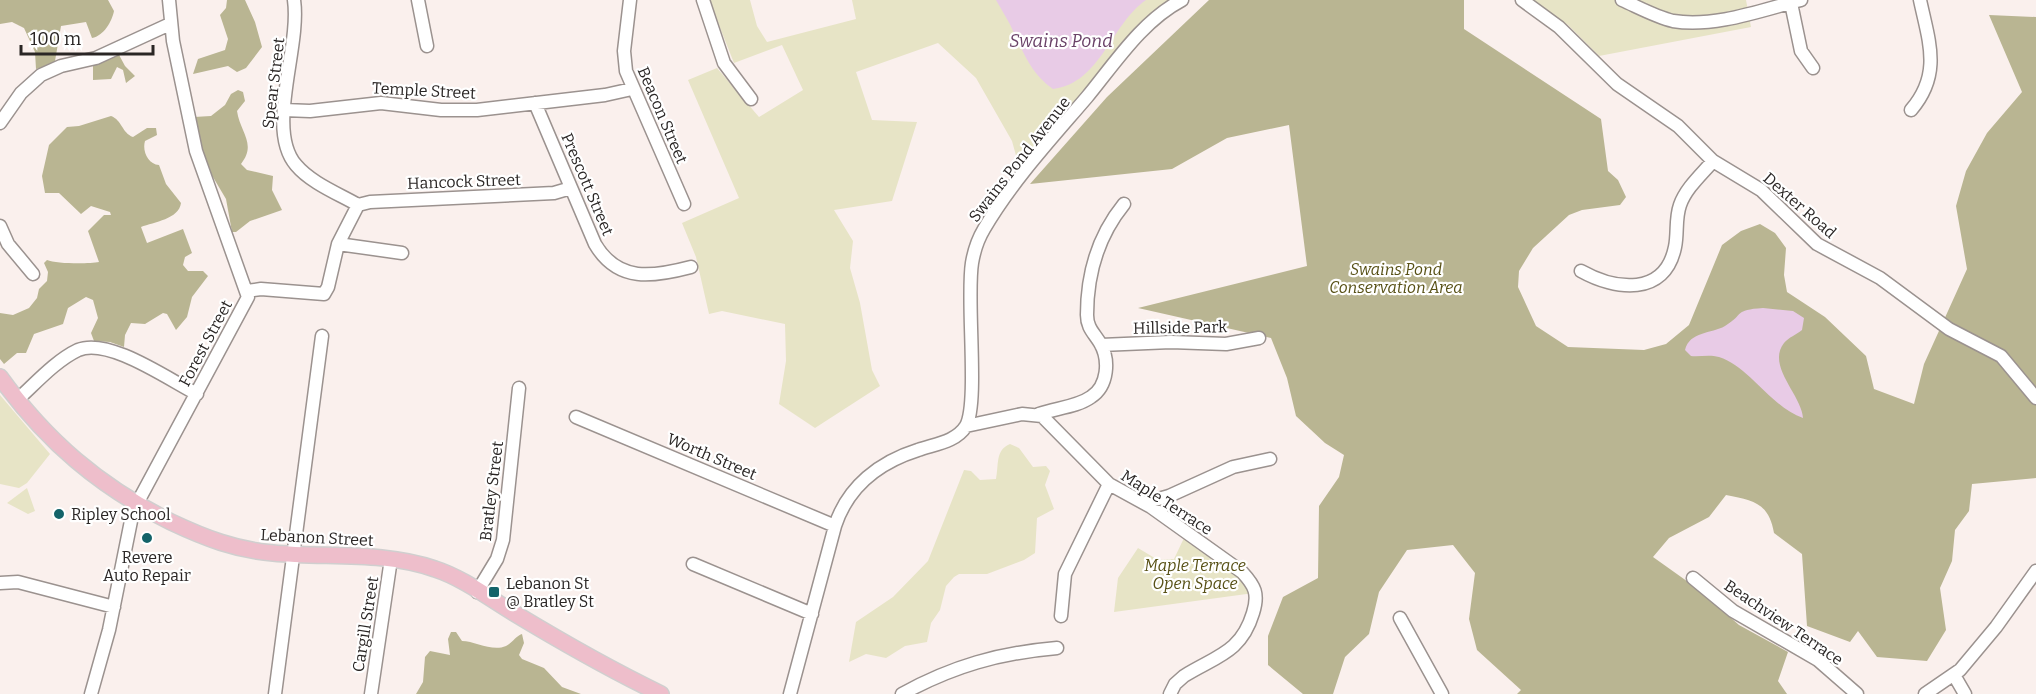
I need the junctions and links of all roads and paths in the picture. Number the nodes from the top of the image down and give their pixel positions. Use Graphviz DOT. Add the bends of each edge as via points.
graph roads {
  1 [pos="169,0"];
  2 [pos="294,0"];
  3 [pos="418,0"];
  4 [pos="630,0"];
  5 [pos="703,0"];
  6 [pos="1182,0"];
  7 [pos="1522,0"];
  8 [pos="1622,0"];
  9 [pos="1920,0"];
  10 [pos="1796,1"];
  11 [pos="170,24"];
  12 [pos="427,46"];
  13 [pos="1813,68"];
  14 [pos="632,89"];
  15 [pos="751,99"];
  16 [pos="536,103"];
  17 [pos="284,110"];
  18 [pos="1911,110"];
  19 [pos="0,123"];
  20 [pos="1713,161"];
  21 [pos="571,188"];
  22 [pos="684,204"];
  23 [pos="1124,204"];
  24 [pos="358,205"];
  25 [pos="0,226"];
  26 [pos="338,244"];
  27 [pos="402,254"];
  28 [pos="691,267"];
  29 [pos="1581,271"];
  30 [pos="33,274"];
  31 [pos="247,291"];
  32 [pos="322,336"];
  33 [pos="1259,338"];
  34 [pos="1101,345"];
  35 [pos="0,377"];
  36 [pos="519,388"];
  37 [pos="197,394"];
  38 [pos="2036,398"];
  39 [pos="17,400"];
  40 [pos="1039,414"];
  41 [pos="576,417"];
  42 [pos="966,426"];
  43 [pos="1270,459"];
  44 [pos="1109,484"];
  45 [pos="1144,503"];
  46 [pos="136,504"];
  47 [pos="835,526"];
  48 [pos="294,555"];
  49 [pos="391,559"];
  50 [pos="693,564"];
  51 [pos="2036,571"];
  52 [pos="1693,578"];
  53 [pos="0,583"];
  54 [pos="2032,586"];
  55 [pos="477,592"];
  56 [pos="114,608"];
  57 [pos="812,614"];
  58 [pos="1061,616"];
  59 [pos="1400,618"];
  60 [pos="1057,648"];
  61 [pos="1954,675"];
  62 [pos="92,694"];
  63 [pos="275,694"];
  64 [pos="371,694"];
  65 [pos="661,694"];
  66 [pos="790,694"];
  67 [pos="902,694"];
  68 [pos="1170,694"];
  69 [pos="1442,694"];
  70 [pos="1857,694"];
  71 [pos="1925,694"];
  72 [pos="1965,694"];
  1 -- 11 [label="street, Forest Street"];
  2 -- 17 [label="street, Spear Street" via="296,30"];
  3 -- 12 [label="street"];
  4 -- 14 [label="street, Beacon Street" via="624,60"];
  5 -- 15 [label="street" via="724,63"];
  6 -- 42 [label="street, Swains Pond Avenue" via="1144,29 1056,134 981,234 971,271 971,394"];
  7 -- 20 [label="street, Dexter Road" via="1570,36 1617,84 1678,126"];
  8 -- 10 [label="street" via="1671,20 1692,22"];
  9 -- 18 [label="street" via="1931,63 1925,92"];
  10 -- 13 [label="street" via="1802,51"];
  11 -- 19 [label="street" via="96,58 41,75 21,93"];
  11 -- 31 [label="street, Forest Street" via="196,151"];
  14 -- 16 [label="street, Temple Street"];
  14 -- 22 [label="street, Beacon Street"];
  16 -- 17 [label="street, Temple Street" via="477,110 381,103"];
  16 -- 21 [label="street, Prescott Street"];
  17 -- 24 [label="street, Spear Street" via="282,138 296,165"];
  20 -- 29 [label="street" via="1685,193 1678,212 1675,249 1661,273 1646,282 1624,286 1600,282"];
  20 -- 38 [label="street, Dexter Road" via="1761,190 1817,244 1880,278 1949,329 2001,356"];
  21 -- 24 [label="street, Hancock Street" via="554,193"];
  21 -- 28 [label="street, Prescott Street" via="595,244 612,266 647,275"];
  23 -- 34 [label="street" via="1102,236 1093,261 1087,318 1089,329"];
  24 -- 26 [label="street"];
  25 -- 30 [label="street" via="8,244"];
  26 -- 27 [label="street"];
  26 -- 31 [label="street" via="328,287 322,294"];
  31 -- 37 [label="street, Forest Street" via="247,300"];
  32 -- 48 [label="street"];
  33 -- 34 [label="street, Hillside Park" via="1226,344"];
  34 -- 40 [label="street" via="1106,376 1099,390 1076,405"];
  35 -- 39 [label="main road, Lebanon Street"];
  36 -- 55 [label="street, Bratley Street" via="503,540 497,559"];
  37 -- 39 [label="street" via="113,351 94,347 69,355"];
  37 -- 46 [label="street, Forest Street"];
  39 -- 46 [label="main road, Lebanon Street" via="72,459"];
  40 -- 42 [label="street"];
  40 -- 44 [label="street, Maple Terrace"];
  41 -- 47 [label="street, Worth Street"];
  42 -- 47 [label="street" via="952,438 903,455 875,470 846,501"];
  43 -- 45 [label="street" via="1233,467"];
  44 -- 45 [label="street, Maple Terrace"];
  44 -- 58 [label="street" via="1065,574"];
  45 -- 68 [label="street, Maple Terrace" via="1242,572 1257,590 1255,609 1242,640 1184,676"];
  46 -- 48 [label="main road, Lebanon Street" via="229,547"];
  46 -- 56 [label="street, Forest Street"];
  47 -- 57 [label="street"];
  48 -- 49 [label="main road, Lebanon Street"];
  48 -- 63 [label="street"];
  49 -- 55 [label="main road, Lebanon Street" via="435,568"];
  49 -- 64 [label="street, Cargill Street"];
  50 -- 57 [label="street"];
  51 -- 54 [label="street"];
  52 -- 70 [label="street, Beachview Terrace" via="1733,611 1818,660"];
  53 -- 56 [label="street" via="18,582"];
  54 -- 61 [label="street"];
  55 -- 65 [label="main road, Lebanon Street"];
  56 -- 62 [label="street, Forest Street"];
  57 -- 66 [label="street"];
  59 -- 69 [label="street"];
  60 -- 67 [label="street" via="1018,651 978,661"];
  61 -- 71 [label="street"];
  61 -- 72 [label="street"];
}
